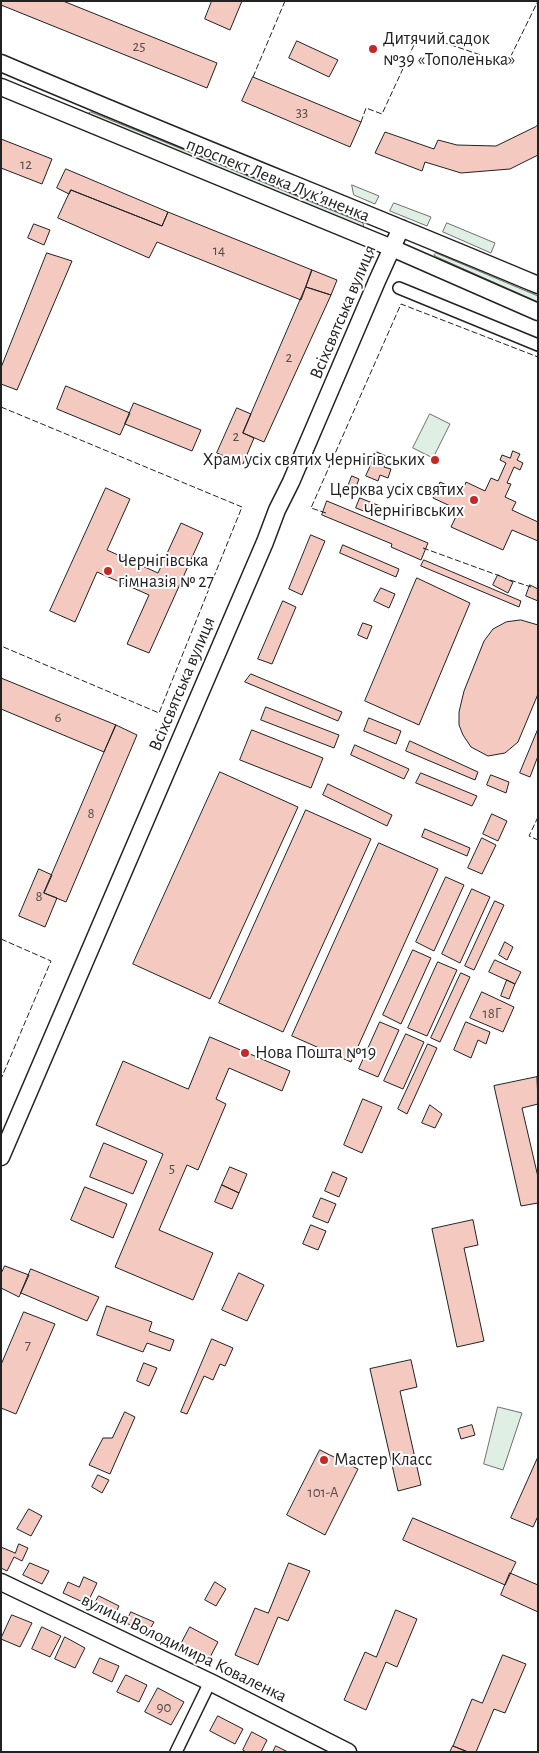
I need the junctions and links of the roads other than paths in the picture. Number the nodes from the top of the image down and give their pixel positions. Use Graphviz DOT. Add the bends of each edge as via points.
graph roads {
  1 [pos="1,63"];
  2 [pos="1,87"];
  3 [pos="401,228"];
  4 [pos="392,248"];
  5 [pos="538,286"];
  6 [pos="399,288"];
  7 [pos="538,312"];
  8 [pos="538,345"];
  9 [pos="1,1157"];
  10 [pos="1,1582"];
  11 [pos="210,1682"];
  12 [pos="176,1752"];
  13 [pos="348,1752"];
  1 -- 3 [label="street, проспект Левка Лукʼяненка"];
  2 -- 4 [label="street, проспект Левка Лукʼяненка"];
  3 -- 4 [label="street, Всіхсвятська вулиця"];
  3 -- 5 [label="street, проспект Левка Лукʼяненка"];
  4 -- 7 [label="street, проспект Левка Лукʼяненка"];
  4 -- 9 [label="street, Всіхсвятська вулиця"];
  6 -- 8 [label="street"];
  10 -- 11 [label="street, вулиця Володимира Коваленка"];
  11 -- 12 [label="street"];
  11 -- 13 [label="street, вулиця Володимира Коваленка"];
}
